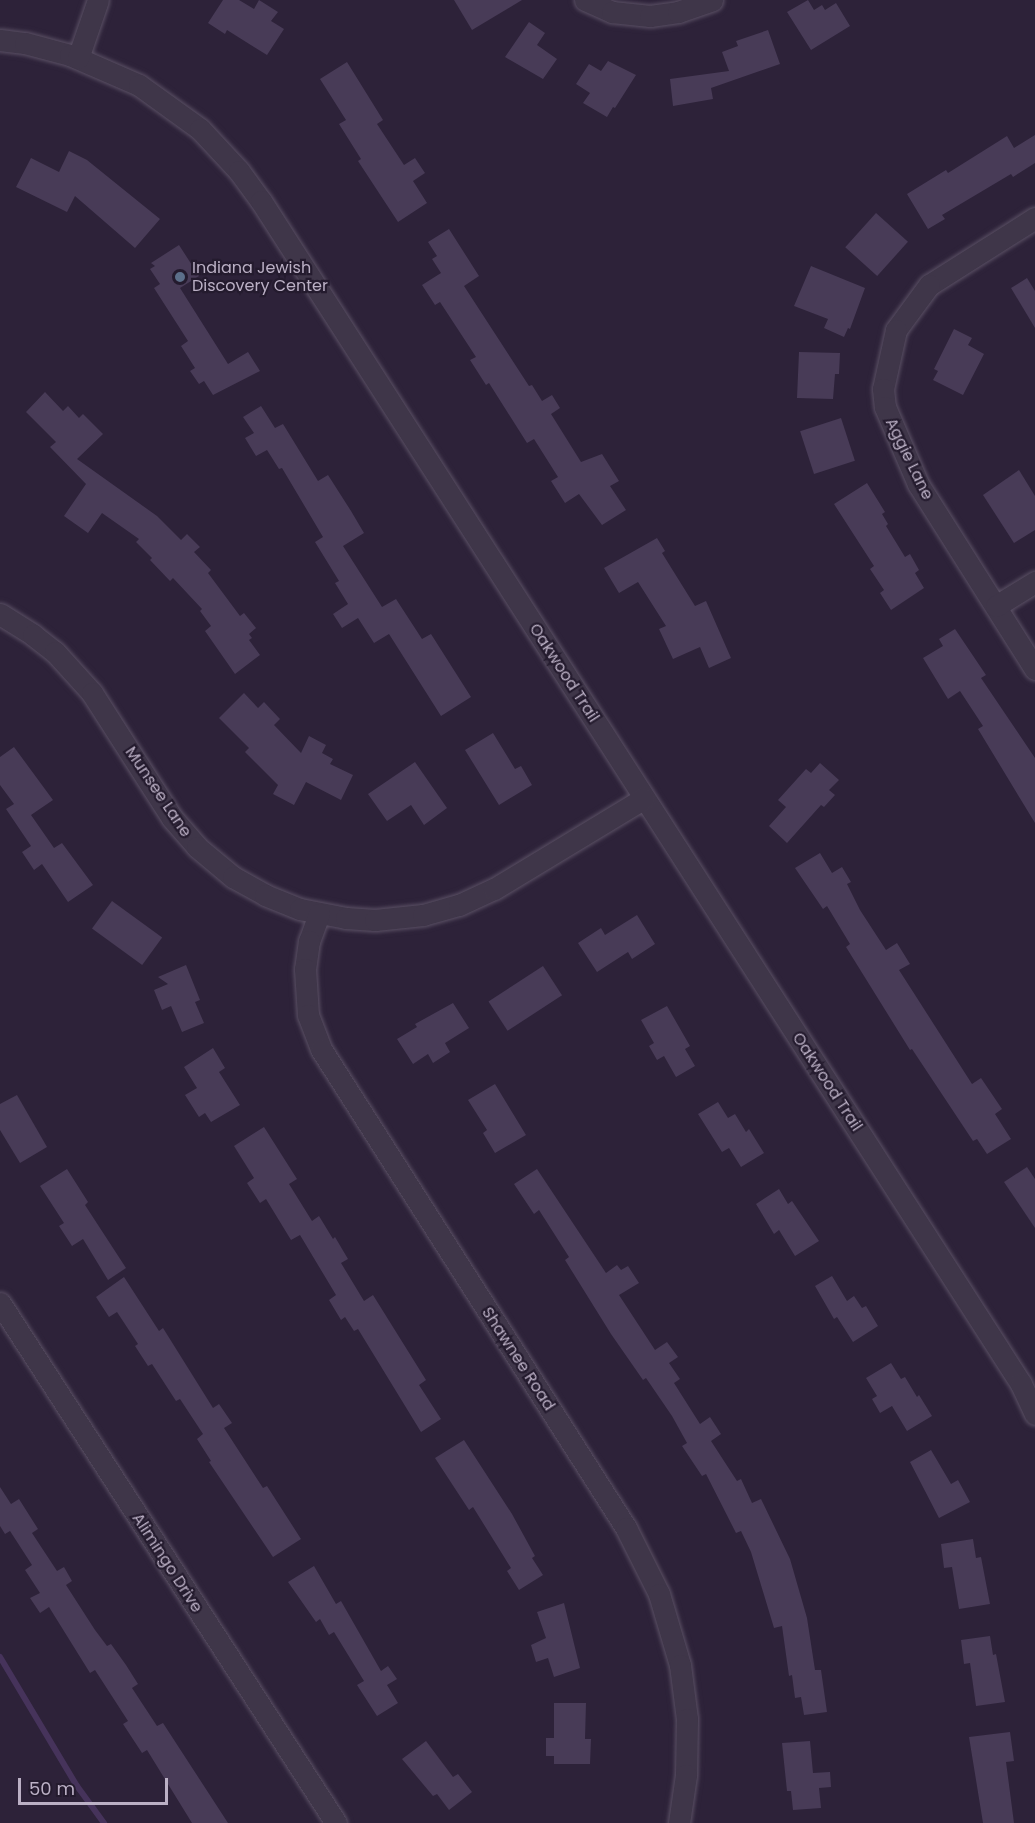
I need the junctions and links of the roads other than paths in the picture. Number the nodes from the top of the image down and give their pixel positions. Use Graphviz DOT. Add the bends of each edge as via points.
graph roads {
  1 [pos="98,0"];
  2 [pos="585,0"];
  3 [pos="711,0"];
  4 [pos="0,40"];
  5 [pos="78,58"];
  6 [pos="1035,218"];
  7 [pos="1035,582"];
  8 [pos="996,606"];
  9 [pos="0,614"];
  10 [pos="1035,669"];
  11 [pos="644,798"];
  12 [pos="319,914"];
  13 [pos="0,1302"];
  14 [pos="1035,1414"];
  15 [pos="336,1823"];
  16 [pos="679,1823"];
  1 -- 5 [label="street"];
  2 -- 3 [label="street" via="612,12 650,16 678,12"];
  4 -- 5 [label="street, Oakwood Trail" via="44,47"];
  5 -- 11 [label="street, Oakwood Trail" via="163,100 207,136 239,171"];
  6 -- 8 [label="street, Aggie Lane" via="929,285 896,330 883,389 885,407 918,484"];
  7 -- 8 [label="street"];
  8 -- 10 [label="street, Aggie Lane"];
  9 -- 12 [label="street, Munsee Lane" via="55,652 92,693 172,818 197,847 233,877 265,896"];
  11 -- 12 [label="street, Munsee Lane" via="494,889 459,905 394,919"];
  11 -- 14 [label="street, Oakwood Trail" via="1021,1384"];
  12 -- 16 [label="street, Shawnee Road" via="309,941 305,969 308,1014 321,1049 626,1528 659,1594 678,1655 687,1719 686,1775"];
  13 -- 15 [label="street, Alimingo Drive"];
}
